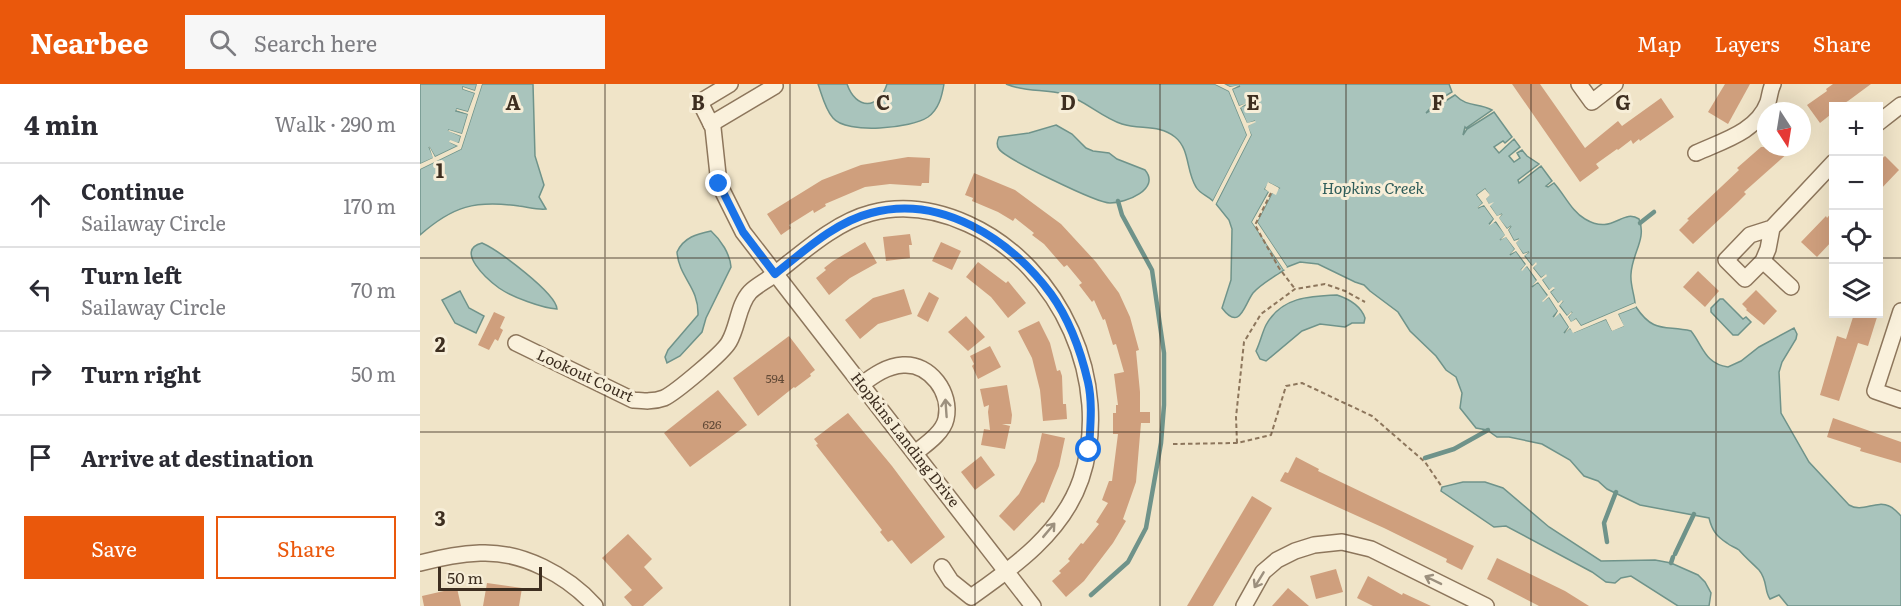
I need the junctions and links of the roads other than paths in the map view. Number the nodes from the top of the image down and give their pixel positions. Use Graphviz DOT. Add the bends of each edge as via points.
graph roads {
  1 [pos="730,84"];
  2 [pos="774,84"];
  3 [pos="1579,84"];
  4 [pos="1615,84"];
  5 [pos="1772,87"];
  6 [pos="1901,105"];
  7 [pos="1883,119"];
  8 [pos="711,124"];
  9 [pos="1696,153"];
  10 [pos="1829,166"];
  11 [pos="1772,228"];
  12 [pos="1762,261"];
  13 [pos="775,274"];
  14 [pos="1791,287"];
  15 [pos="1901,311"];
  16 [pos="516,343"];
  17 [pos="861,385"];
  18 [pos="1901,400"];
  19 [pos="915,453"];
  20 [pos="420,563"];
  21 [pos="942,567"];
  22 [pos="1008,571"];
  23 [pos="595,606"];
  24 [pos="1033,606"];
  25 [pos="1244,606"];
  26 [pos="1486,606"];
  1 -- 8 [label="street, Hopkins Landing Drive" via="700,102"];
  2 -- 8 [label="street"];
  3 -- 4 [label="street" via="1592,102"];
  5 -- 9 [label="street" via="1768,102 1750,127"];
  6 -- 7 [label="street"];
  8 -- 13 [label="street, Hopkins Landing Drive" via="719,184 743,232"];
  10 -- 11 [label="street"];
  11 -- 12 [label="street"];
  11 -- 12 [label="street" via="1750,235 1726,260 1745,279"];
  12 -- 14 [label="street"];
  13 -- 16 [label="street, Lookout Court" via="749,293 730,341 721,353 666,397 650,402 633,400"];
  13 -- 17 [label="street, Hopkins Landing Drive"];
  22 -- 13 [label="street, Lookout Court, one-way" via="1048,533 1067,508 1089,450 1088,384 1078,350 1052,295 1008,247 977,228 923,209 870,213 844,224"];
  15 -- 18 [label="street" via="1875,391"];
  17 -- 19 [label="street, Hopkins Landing Drive"];
  19 -- 17 [label="street, one-way" via="946,420 946,399 938,381 917,366 904,365 879,372"];
  19 -- 22 [label="street, Hopkins Landing Drive"];
  20 -- 23 [label="street" via="482,552 518,558 550,570"];
  21 -- 22 [label="street, Lookout Court" via="951,581 971,597"];
  22 -- 24 [label="street, Hopkins Landing Drive"];
  26 -- 25 [label="street, one-way" via="1371,549 1342,542 1314,545 1277,560 1263,572"];
}
